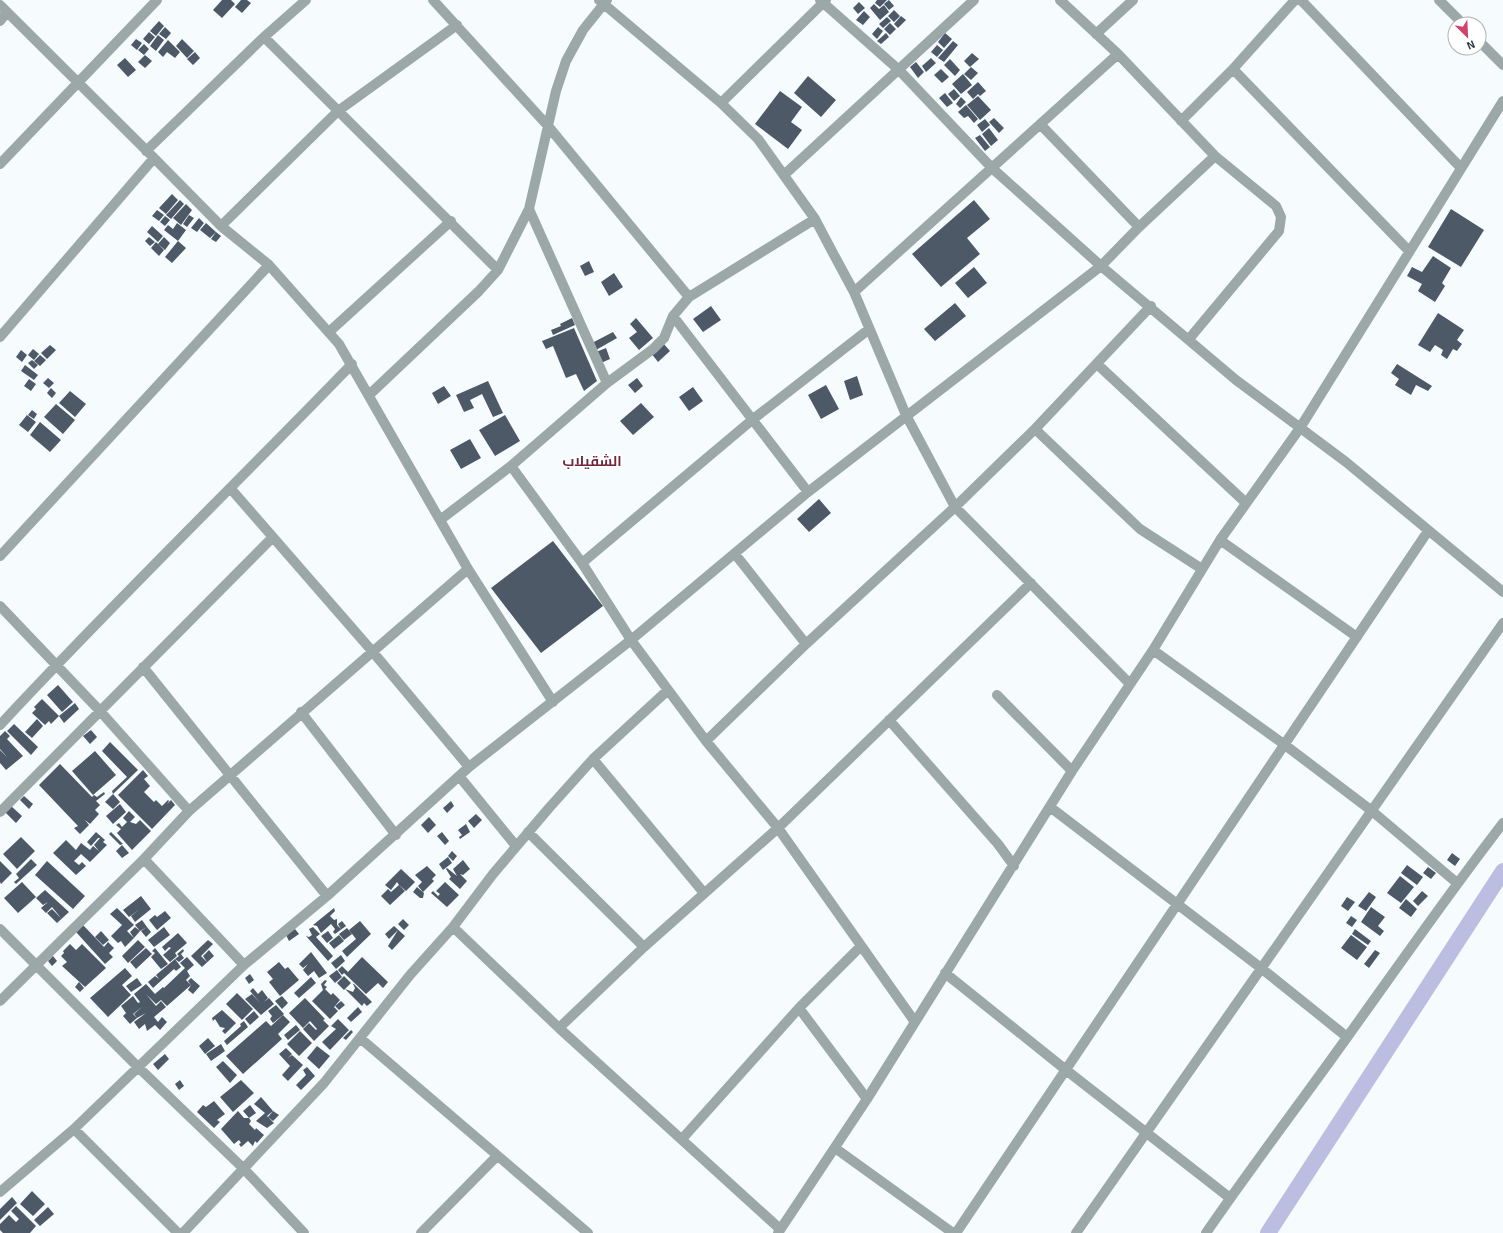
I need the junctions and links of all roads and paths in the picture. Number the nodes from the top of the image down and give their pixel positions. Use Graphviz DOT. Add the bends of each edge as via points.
graph roads {
  1 [pos="157,0"];
  2 [pos="306,0"];
  3 [pos="433,0"];
  4 [pos="974,0"];
  5 [pos="1060,0"];
  6 [pos="1133,0"];
  7 [pos="1296,0"];
  8 [pos="1301,0"];
  9 [pos="1439,0"];
  10 [pos="823,1"];
  11 [pos="603,2"];
  12 [pos="4,9"];
  13 [pos="1454,16"];
  14 [pos="0,21"];
  15 [pos="457,25"];
  16 [pos="1096,34"];
  17 [pos="264,37"];
  18 [pos="1487,48"];
  19 [pos="1118,54"];
  20 [pos="1503,65"];
  21 [pos="1233,69"];
  22 [pos="899,70"];
  23 [pos="77,82"];
  24 [pos="1503,101"];
  25 [pos="721,103"];
  26 [pos="338,111"];
  27 [pos="1180,121"];
  28 [pos="1040,124"];
  29 [pos="548,126"];
  30 [pos="150,155"];
  31 [pos="1215,156"];
  32 [pos="0,164"];
  33 [pos="992,168"];
  34 [pos="1461,168"];
  35 [pos="784,175"];
  36 [pos="529,210"];
  37 [pos="815,219"];
  38 [pos="450,221"];
  39 [pos="221,226"];
  40 [pos="1139,227"];
  41 [pos="1409,250"];
  42 [pos="269,265"];
  43 [pos="1101,266"];
  44 [pos="498,270"];
  45 [pos="854,292"];
  46 [pos="689,297"];
  47 [pos="1151,306"];
  48 [pos="673,316"];
  49 [pos="868,330"];
  50 [pos="329,332"];
  51 [pos="0,337"];
  52 [pos="1189,338"];
  53 [pos="352,364"];
  54 [pos="1097,364"];
  55 [pos="607,383"];
  56 [pos="369,394"];
  57 [pos="906,415"];
  58 [pos="752,420"];
  59 [pos="1300,428"];
  60 [pos="1035,429"];
  61 [pos="511,466"];
  62 [pos="231,489"];
  63 [pos="808,492"];
  64 [pos="1245,502"];
  65 [pos="955,507"];
  66 [pos="440,520"];
  67 [pos="1428,531"];
  68 [pos="272,538"];
  69 [pos="1220,540"];
  70 [pos="735,554"];
  71 [pos="0,556"];
  72 [pos="582,563"];
  73 [pos="468,569"];
  74 [pos="1202,569"];
  75 [pos="1031,583"];
  76 [pos="1503,592"];
  77 [pos="0,606"];
  78 [pos="1503,622"];
  79 [pos="1357,637"];
  80 [pos="631,640"];
  81 [pos="806,644"];
  82 [pos="1153,650"];
  83 [pos="372,651"];
  84 [pos="57,664"];
  85 [pos="143,667"];
  86 [pos="1130,684"];
  87 [pos="668,690"];
  88 [pos="997,695"];
  89 [pos="553,702"];
  90 [pos="100,710"];
  91 [pos="301,712"];
  92 [pos="889,720"];
  93 [pos="0,724"];
  94 [pos="706,741"];
  95 [pos="1285,745"];
  96 [pos="593,759"];
  97 [pos="469,767"];
  98 [pos="1072,771"];
  99 [pos="230,774"];
  100 [pos="459,776"];
  101 [pos="1050,807"];
  102 [pos="189,811"];
  103 [pos="1372,811"];
  104 [pos="0,812"];
  105 [pos="1503,823"];
  106 [pos="778,828"];
  107 [pos="528,832"];
  108 [pos="396,835"];
  109 [pos="516,846"];
  110 [pos="144,859"];
  111 [pos="1014,866"];
  112 [pos="1457,883"];
  113 [pos="704,893"];
  114 [pos="327,896"];
  115 [pos="1177,904"];
  116 [pos="453,927"];
  117 [pos="0,929"];
  118 [pos="644,947"];
  119 [pos="860,947"];
  120 [pos="244,965"];
  121 [pos="36,966"];
  122 [pos="1261,968"];
  123 [pos="945,973"];
  124 [pos="0,1001"];
  125 [pos="799,1008"];
  126 [pos="915,1022"];
  127 [pos="559,1028"];
  128 [pos="1347,1037"];
  129 [pos="360,1038"];
  130 [pos="138,1068"];
  131 [pos="1066,1070"];
  132 [pos="867,1098"];
  133 [pos="74,1129"];
  134 [pos="1146,1131"];
  135 [pos="682,1139"];
  136 [pos="835,1148"];
  137 [pos="497,1156"];
  138 [pos="244,1169"];
  139 [pos="0,1192"];
  140 [pos="1230,1198"];
  141 [pos="583,1231"];
  142 [pos="779,1231"];
  143 [pos="178,1233"];
  144 [pos="184,1233"];
  145 [pos="304,1233"];
  146 [pos="421,1233"];
  147 [pos="953,1233"];
  148 [pos="956,1233"];
  149 [pos="1076,1233"];
  150 [pos="1206,1233"];
  1 -- 23 [label="street"];
  2 -- 17 [label="street"];
  3 -- 15 [label="street"];
  4 -- 22 [label="street"];
  5 -- 16 [label="street"];
  6 -- 16 [label="street"];
  7 -- 21 [label="street"];
  8 -- 34 [label="street"];
  9 -- 13 [label="street"];
  10 -- 22 [label="street"];
  10 -- 25 [label="street"];
  11 -- 25 [label="street"];
  11 -- 29 [label="street" via="566,61"];
  12 -- 14 [label="street"];
  12 -- 23 [label="street"];
  15 -- 26 [label="street"];
  15 -- 29 [label="street"];
  16 -- 19 [label="street"];
  17 -- 26 [label="street"];
  17 -- 30 [label="street"];
  18 -- 20 [label="street"];
  19 -- 27 [label="street"];
  19 -- 28 [label="street"];
  21 -- 27 [label="street"];
  21 -- 41 [label="street"];
  22 -- 33 [label="street"];
  22 -- 35 [label="street"];
  23 -- 30 [label="street"];
  23 -- 32 [label="street"];
  24 -- 34 [label="street"];
  25 -- 35 [label="street" via="758,139"];
  26 -- 38 [label="street"];
  26 -- 39 [label="street"];
  27 -- 31 [label="street"];
  28 -- 33 [label="street"];
  28 -- 40 [label="street"];
  29 -- 36 [label="street"];
  29 -- 46 [label="street"];
  30 -- 39 [label="street"];
  30 -- 51 [label="street"];
  31 -- 40 [label="street"];
  31 -- 52 [label="street" via="1276,206 1282,217 1279,231"];
  33 -- 43 [label="street"];
  33 -- 45 [label="street"];
  34 -- 41 [label="street"];
  35 -- 37 [label="street"];
  36 -- 44 [label="street"];
  36 -- 55 [label="street"];
  37 -- 45 [label="street"];
  37 -- 46 [label="street"];
  38 -- 44 [label="street"];
  38 -- 50 [label="street"];
  39 -- 42 [label="street"];
  40 -- 43 [label="street"];
  41 -- 59 [label="street"];
  42 -- 50 [label="street"];
  42 -- 71 [label="street"];
  43 -- 47 [label="street"];
  43 -- 57 [label="street"];
  44 -- 56 [label="street"];
  45 -- 49 [label="street"];
  46 -- 48 [label="street"];
  47 -- 52 [label="street"];
  47 -- 54 [label="street"];
  48 -- 55 [label="street" via="664,338"];
  48 -- 58 [label="street"];
  49 -- 57 [label="street"];
  49 -- 58 [label="street"];
  50 -- 53 [label="street"];
  52 -- 59 [label="street" via="1236,380"];
  53 -- 56 [label="street"];
  53 -- 62 [label="street"];
  54 -- 60 [label="street"];
  54 -- 64 [label="street"];
  55 -- 61 [label="street"];
  56 -- 66 [label="street"];
  57 -- 63 [label="street"];
  57 -- 65 [label="street"];
  58 -- 63 [label="street"];
  58 -- 72 [label="street"];
  59 -- 64 [label="street"];
  59 -- 67 [label="street" via="1346,462"];
  60 -- 65 [label="street"];
  60 -- 74 [label="street" via="1140,529"];
  61 -- 66 [label="street"];
  61 -- 72 [label="street"];
  62 -- 68 [label="street"];
  62 -- 84 [label="street"];
  63 -- 70 [label="street"];
  64 -- 69 [label="street"];
  65 -- 75 [label="street"];
  65 -- 81 [label="street"];
  66 -- 73 [label="street"];
  67 -- 76 [label="street"];
  67 -- 79 [label="street"];
  68 -- 83 [label="street"];
  68 -- 85 [label="street"];
  69 -- 74 [label="street"];
  69 -- 79 [label="street"];
  70 -- 80 [label="street"];
  70 -- 81 [label="street"];
  72 -- 80 [label="street"];
  73 -- 83 [label="street"];
  73 -- 89 [label="street"];
  74 -- 82 [label="street"];
  75 -- 86 [label="street"];
  75 -- 92 [label="street"];
  77 -- 84 [label="street"];
  78 -- 103 [label="street"];
  79 -- 95 [label="street"];
  80 -- 87 [label="street"];
  80 -- 89 [label="street"];
  81 -- 94 [label="street"];
  82 -- 86 [label="street"];
  82 -- 95 [label="street"];
  83 -- 91 [label="street"];
  83 -- 97 [label="street"];
  84 -- 90 [label="street"];
  84 -- 93 [label="street"];
  85 -- 90 [label="street"];
  85 -- 99 [label="street"];
  86 -- 98 [label="street"];
  87 -- 94 [label="street"];
  87 -- 96 [label="street"];
  88 -- 98 [label="street"];
  89 -- 97 [label="street"];
  90 -- 102 [label="street"];
  90 -- 104 [label="street"];
  91 -- 99 [label="street"];
  91 -- 108 [label="street"];
  92 -- 106 [label="street"];
  92 -- 111 [label="street" via="998,844"];
  94 -- 106 [label="street"];
  95 -- 103 [label="street"];
  95 -- 115 [label="street"];
  96 -- 107 [label="street"];
  96 -- 113 [label="street"];
  97 -- 100 [label="street"];
  98 -- 101 [label="street"];
  99 -- 102 [label="street"];
  99 -- 114 [label="street"];
  100 -- 108 [label="street"];
  100 -- 109 [label="street"];
  101 -- 111 [label="street"];
  101 -- 115 [label="street"];
  102 -- 110 [label="street"];
  103 -- 112 [label="street"];
  103 -- 122 [label="street"];
  105 -- 112 [label="street"];
  106 -- 113 [label="street"];
  106 -- 119 [label="street"];
  107 -- 109 [label="street"];
  107 -- 118 [label="street"];
  108 -- 114 [label="street"];
  109 -- 116 [label="street"];
  110 -- 120 [label="street"];
  110 -- 121 [label="street"];
  111 -- 123 [label="street"];
  112 -- 128 [label="street"];
  113 -- 118 [label="street"];
  114 -- 120 [label="street"];
  115 -- 122 [label="street"];
  115 -- 131 [label="street"];
  116 -- 127 [label="street"];
  116 -- 129 [label="street" via="410,975"];
  117 -- 121 [label="street"];
  118 -- 127 [label="street"];
  119 -- 125 [label="street"];
  119 -- 126 [label="street"];
  120 -- 130 [label="street"];
  121 -- 124 [label="street"];
  121 -- 130 [label="street"];
  122 -- 128 [label="street"];
  122 -- 134 [label="street"];
  123 -- 126 [label="street"];
  123 -- 131 [label="street"];
  125 -- 132 [label="street"];
  125 -- 135 [label="street"];
  126 -- 132 [label="street"];
  127 -- 135 [label="street"];
  128 -- 140 [label="street"];
  129 -- 137 [label="street"];
  129 -- 138 [label="street" via="324,1083"];
  130 -- 133 [label="street"];
  130 -- 138 [label="street"];
  131 -- 134 [label="street"];
  131 -- 148 [label="street"];
  132 -- 136 [label="street"];
  133 -- 139 [label="street"];
  133 -- 143 [label="street"];
  134 -- 140 [label="street"];
  134 -- 149 [label="street"];
  135 -- 142 [label="street"];
  136 -- 142 [label="street"];
  136 -- 147 [label="street"];
  137 -- 141 [label="street"];
  137 -- 146 [label="street"];
  138 -- 144 [label="street"];
  138 -- 145 [label="street"];
  140 -- 150 [label="street"];
}
